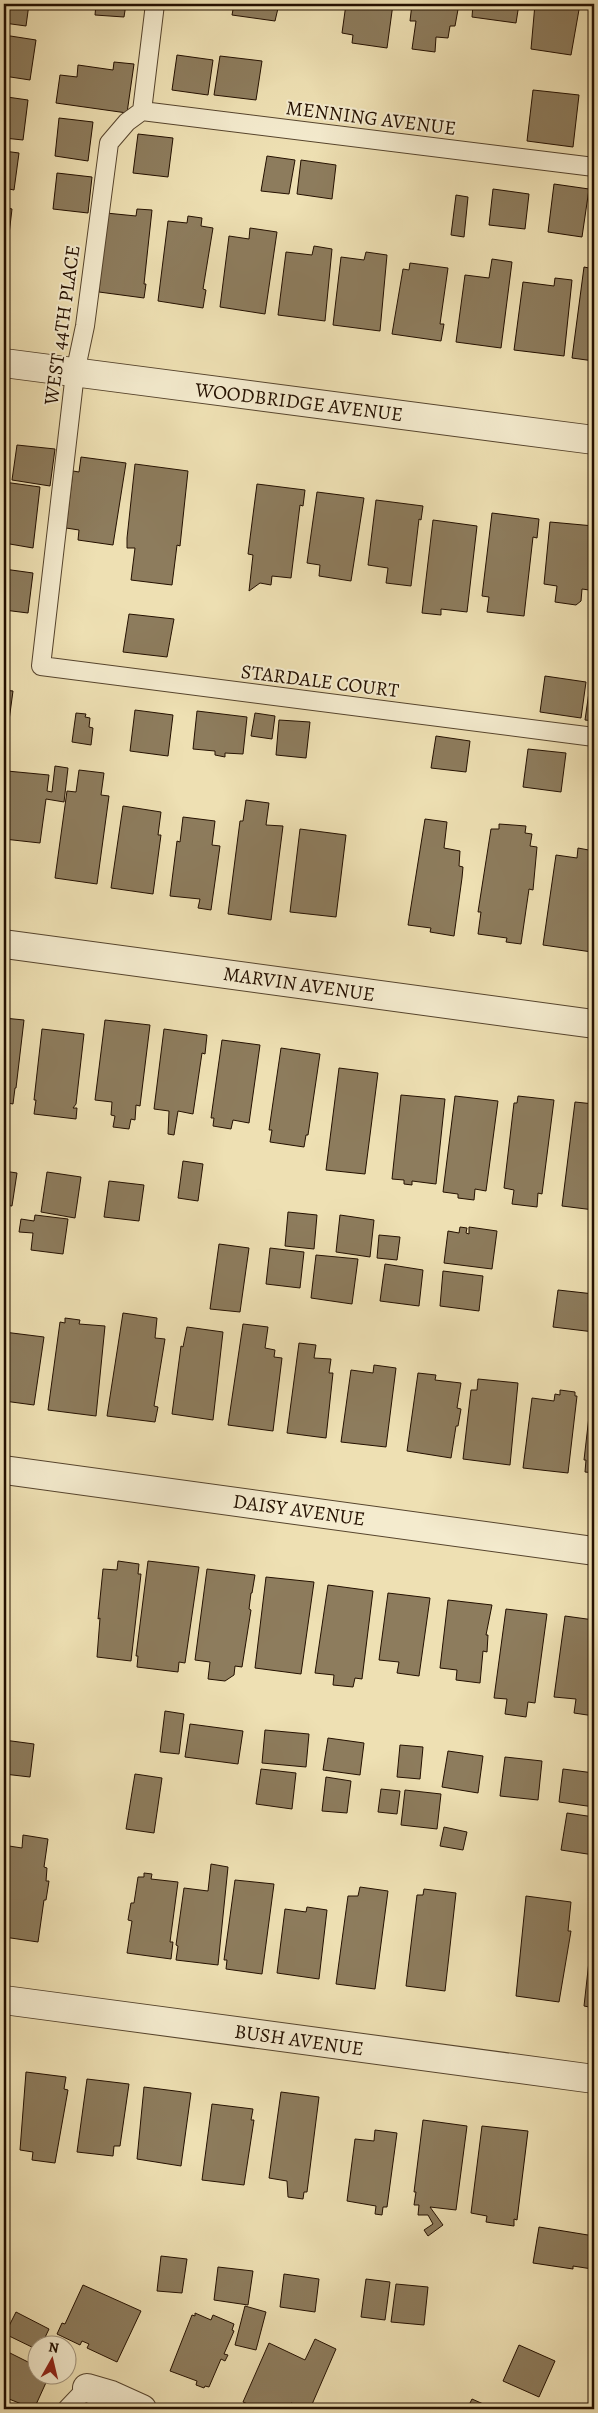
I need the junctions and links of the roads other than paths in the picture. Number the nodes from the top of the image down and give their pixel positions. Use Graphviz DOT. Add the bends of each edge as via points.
graph roads {
  1 [pos="155,4"];
  2 [pos="142,111"];
  3 [pos="594,168"];
  4 [pos="4,363"];
  5 [pos="76,373"];
  6 [pos="594,440"];
  7 [pos="41,666"];
  8 [pos="594,737"];
  9 [pos="4,944"];
  10 [pos="594,1024"];
  11 [pos="4,1470"];
  12 [pos="594,1551"];
  13 [pos="4,2000"];
  14 [pos="594,2079"];
  15 [pos="87,2388"];
  16 [pos="67,2409"];
  17 [pos="142,2409"];
  1 -- 2 [label="lane"];
  2 -- 3 [label="lane, MENNING AVENUE"];
  2 -- 5 [label="lane, WEST 44TH PLACE" via="127,122 109,143"];
  4 -- 5 [label="street, WOODBRIDGE AVENUE"];
  5 -- 6 [label="street, WOODBRIDGE AVENUE"];
  5 -- 7 [label="lane, WEST 44TH PLACE"];
  7 -- 8 [label="lane, STARDALE COURT"];
  9 -- 10 [label="street, MARVIN AVENUE"];
  11 -- 12 [label="street, DAISY AVENUE"];
  13 -- 14 [label="street, BUSH AVENUE"];
  15 -- 16 [label="lane"];
  15 -- 17 [label="street"];
}
